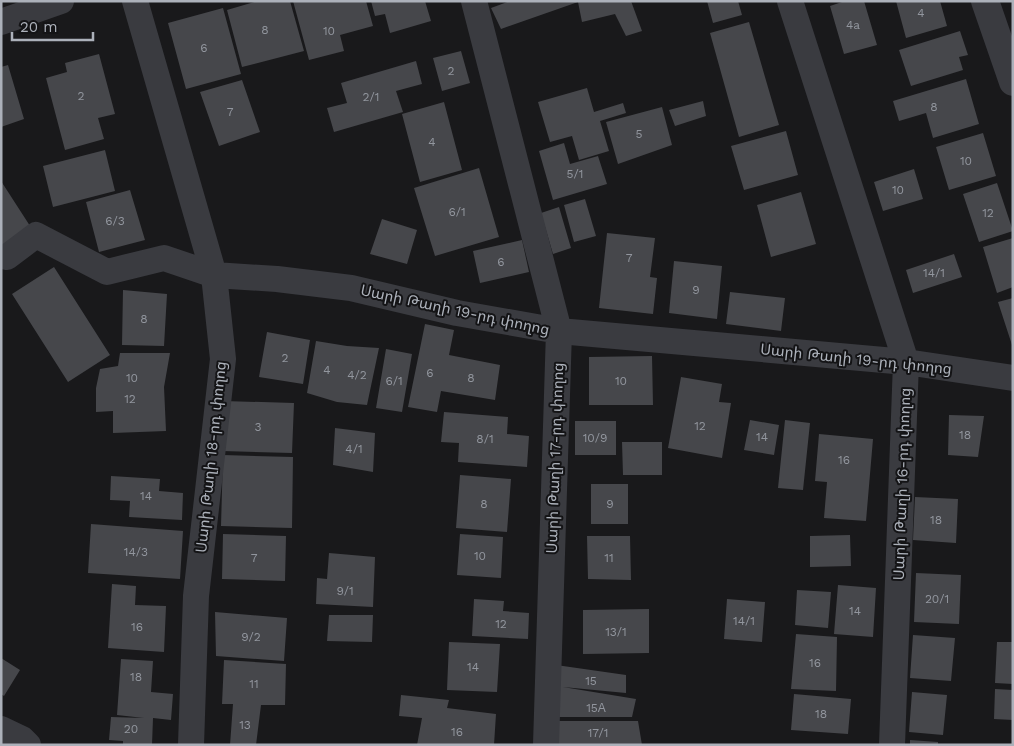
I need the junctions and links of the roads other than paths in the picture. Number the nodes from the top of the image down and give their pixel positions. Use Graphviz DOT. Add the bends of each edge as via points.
graph roads {
  1 [pos="61,1"];
  2 [pos="135,1"];
  3 [pos="474,1"];
  4 [pos="790,1"];
  5 [pos="985,1"];
  6 [pos="1,22"];
  7 [pos="1013,82"];
  8 [pos="7,257"];
  9 [pos="214,275"];
  10 [pos="559,332"];
  11 [pos="906,362"];
  12 [pos="1013,378"];
  13 [pos="1,729"];
  14 [pos="28,745"];
  15 [pos="191,745"];
  16 [pos="546,745"];
  17 [pos="892,745"];
  1 -- 6 [label="street"];
  2 -- 9 [label="street, Սարի Թաղի 18-րդ փողոց"];
  3 -- 10 [label="street, Սարի Թաղի 17-րդ փողոց"];
  4 -- 11 [label="street, Սարի Թաղի 16-րդ փողոց"];
  5 -- 7 [label="street"];
  8 -- 9 [label="street, Սարի Թաղի 19-րդ փողոց" via="36,235 107,272 164,258"];
  9 -- 10 [label="street, Սարի Թաղի 19-րդ փողոց" via="277,278 351,288"];
  9 -- 15 [label="street, Սարի Թաղի 18-րդ փողոց" via="223,359 196,596"];
  10 -- 11 [label="street, Սարի Թաղի 19-րդ փողոց"];
  10 -- 16 [label="street, Սարի Թաղի 17-րդ փողոց"];
  11 -- 12 [label="street, Սարի Թաղի 19-րդ փողոց"];
  11 -- 17 [label="street, Սարի Թաղի 16-րդ փողոց"];
  13 -- 14 [label="street"];
}
